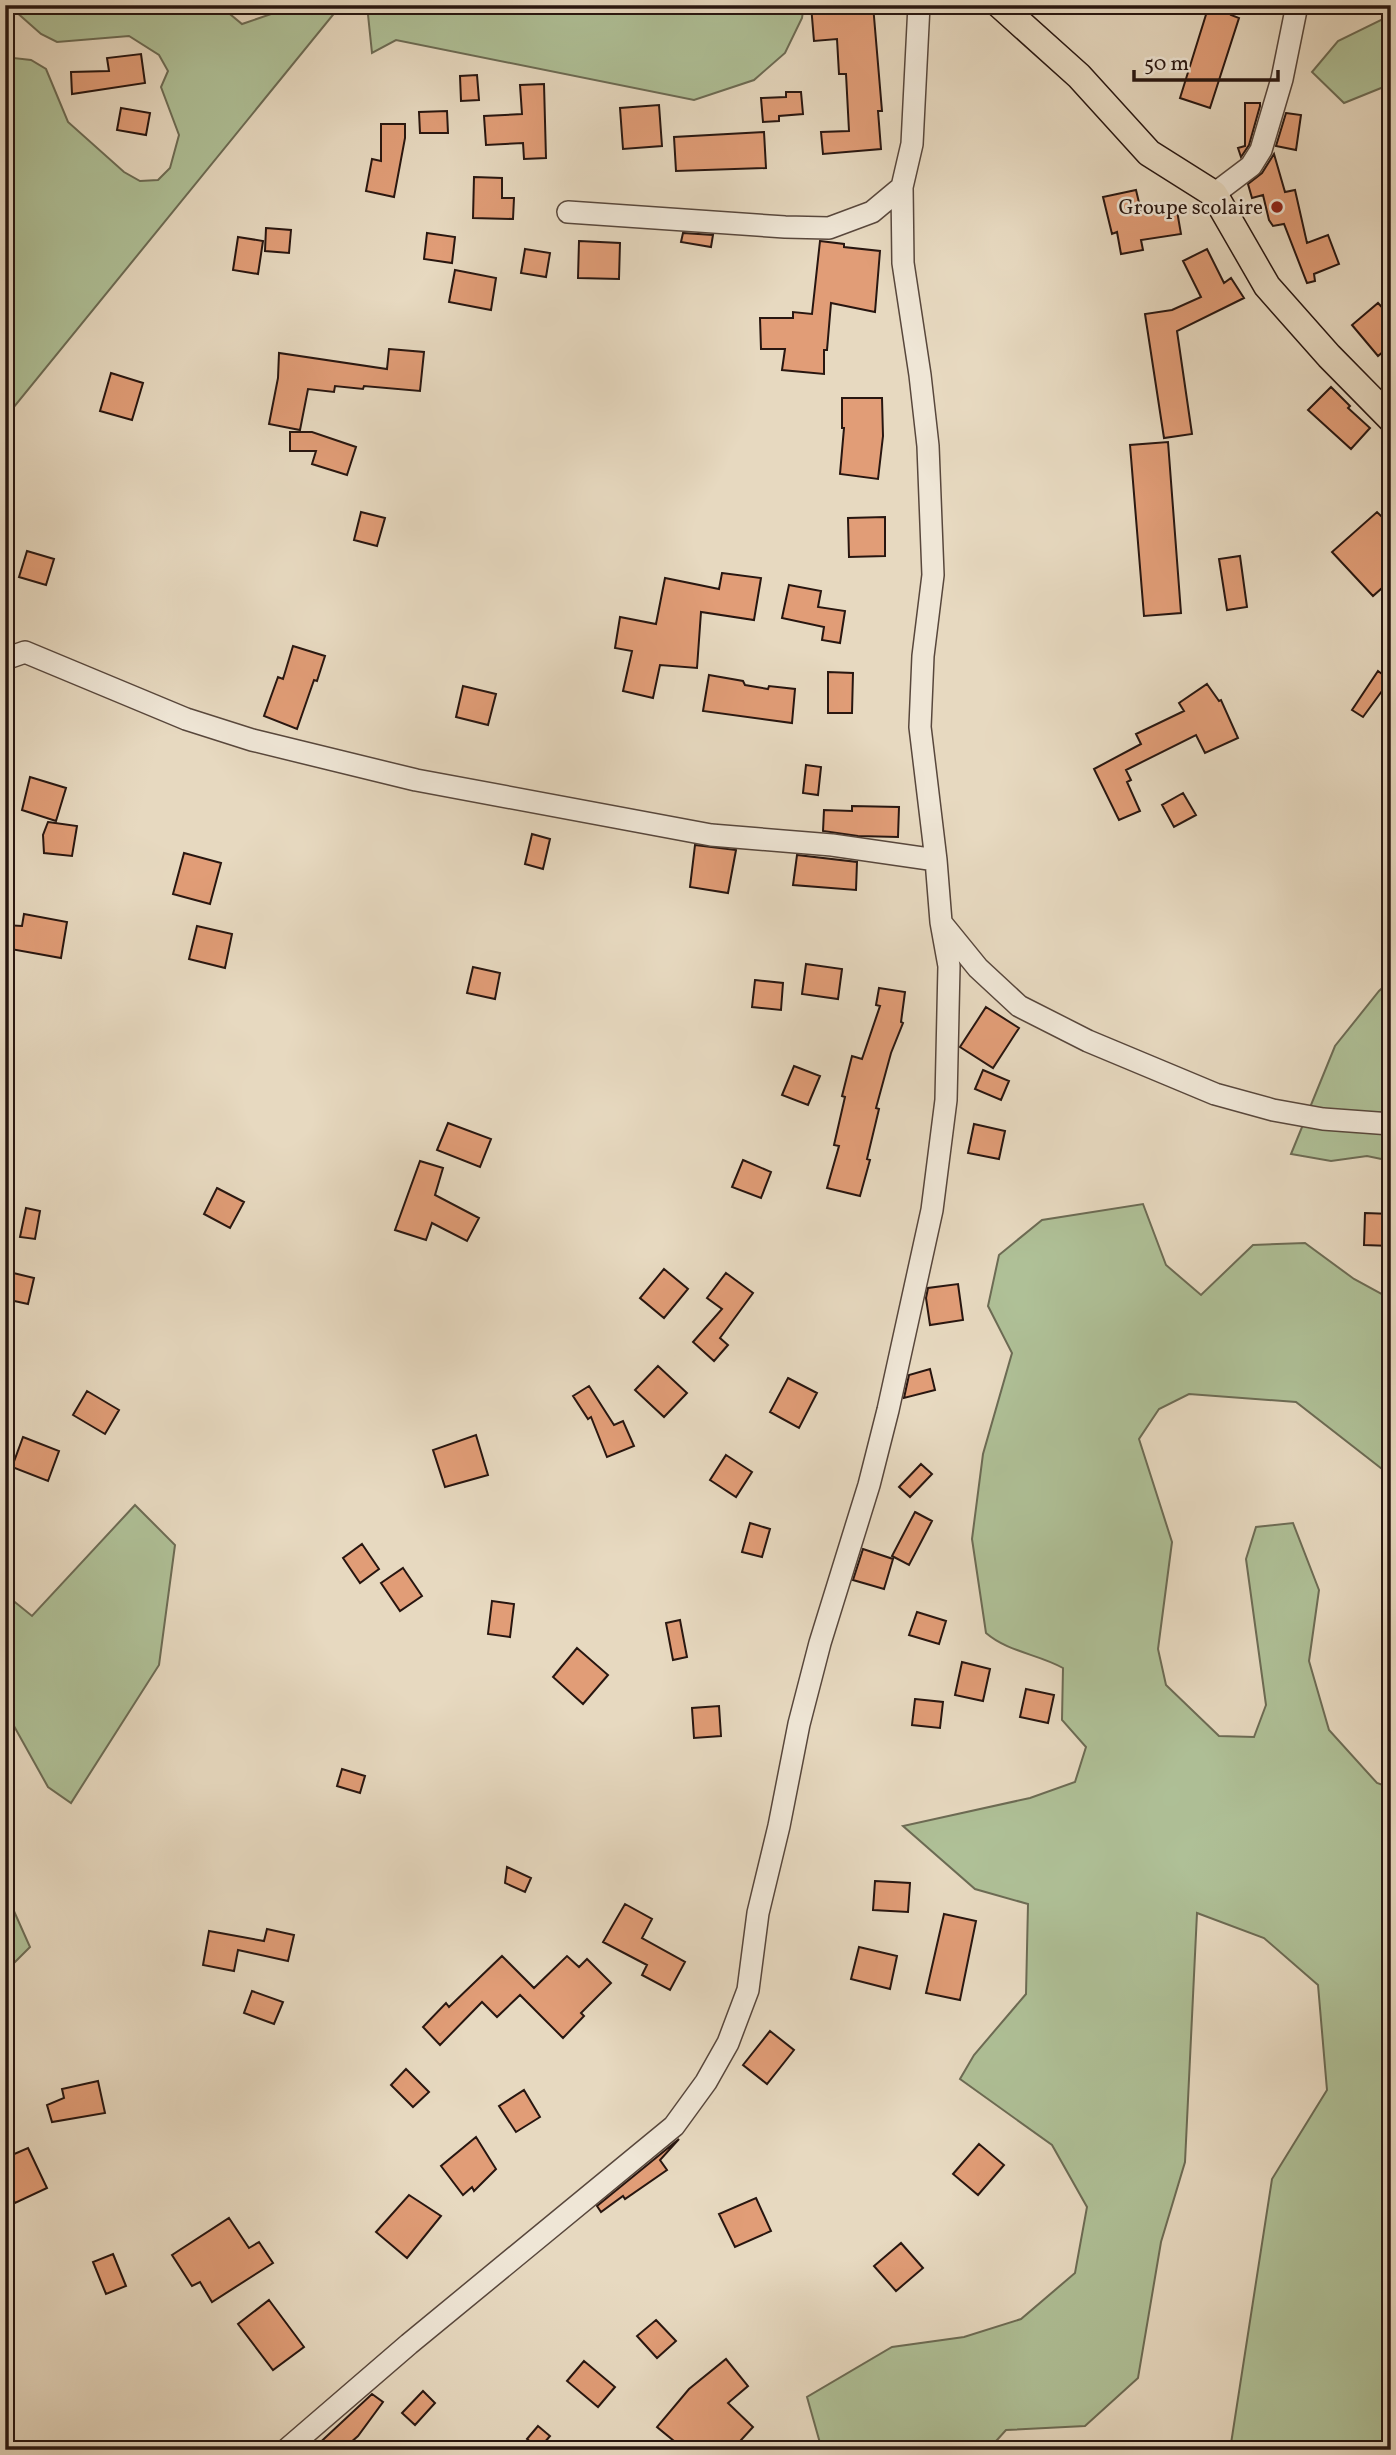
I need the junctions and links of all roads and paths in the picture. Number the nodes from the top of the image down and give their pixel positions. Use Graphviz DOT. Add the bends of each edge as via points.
graph roads {
  1 [pos="919,5"];
  2 [pos="1000,5"];
  3 [pos="1297,5"];
  4 [pos="902,187"];
  5 [pos="1214,194"];
  6 [pos="568,212"];
  7 [pos="1391,419"];
  8 [pos="5,659"];
  9 [pos="936,860"];
  10 [pos="941,922"];
  11 [pos="1391,1124"];
  12 [pos="286,2450"];
  1 -- 4 [label="street" via="912,144"];
  2 -- 5 [label="main road" via="1079,76 1149,153"];
  3 -- 5 [label="street" via="1261,150 1251,166"];
  4 -- 6 [label="street" via="872,212 829,228"];
  4 -- 9 [label="street" via="903,263 928,446 933,575 919,727"];
  5 -- 7 [label="main road" via="1266,286"];
  8 -- 9 [label="street" via="25,652 186,719 416,780 710,835"];
  9 -- 10 [label="street"];
  10 -- 11 [label="street" via="978,968 1019,1006 1088,1041 1215,1094 1261,1107 1324,1119"];
  10 -- 12 [label="street" via="949,966 946,1101 932,1210 882,1435 799,1724 758,1913 748,1990 728,2043 674,2126"];
}
